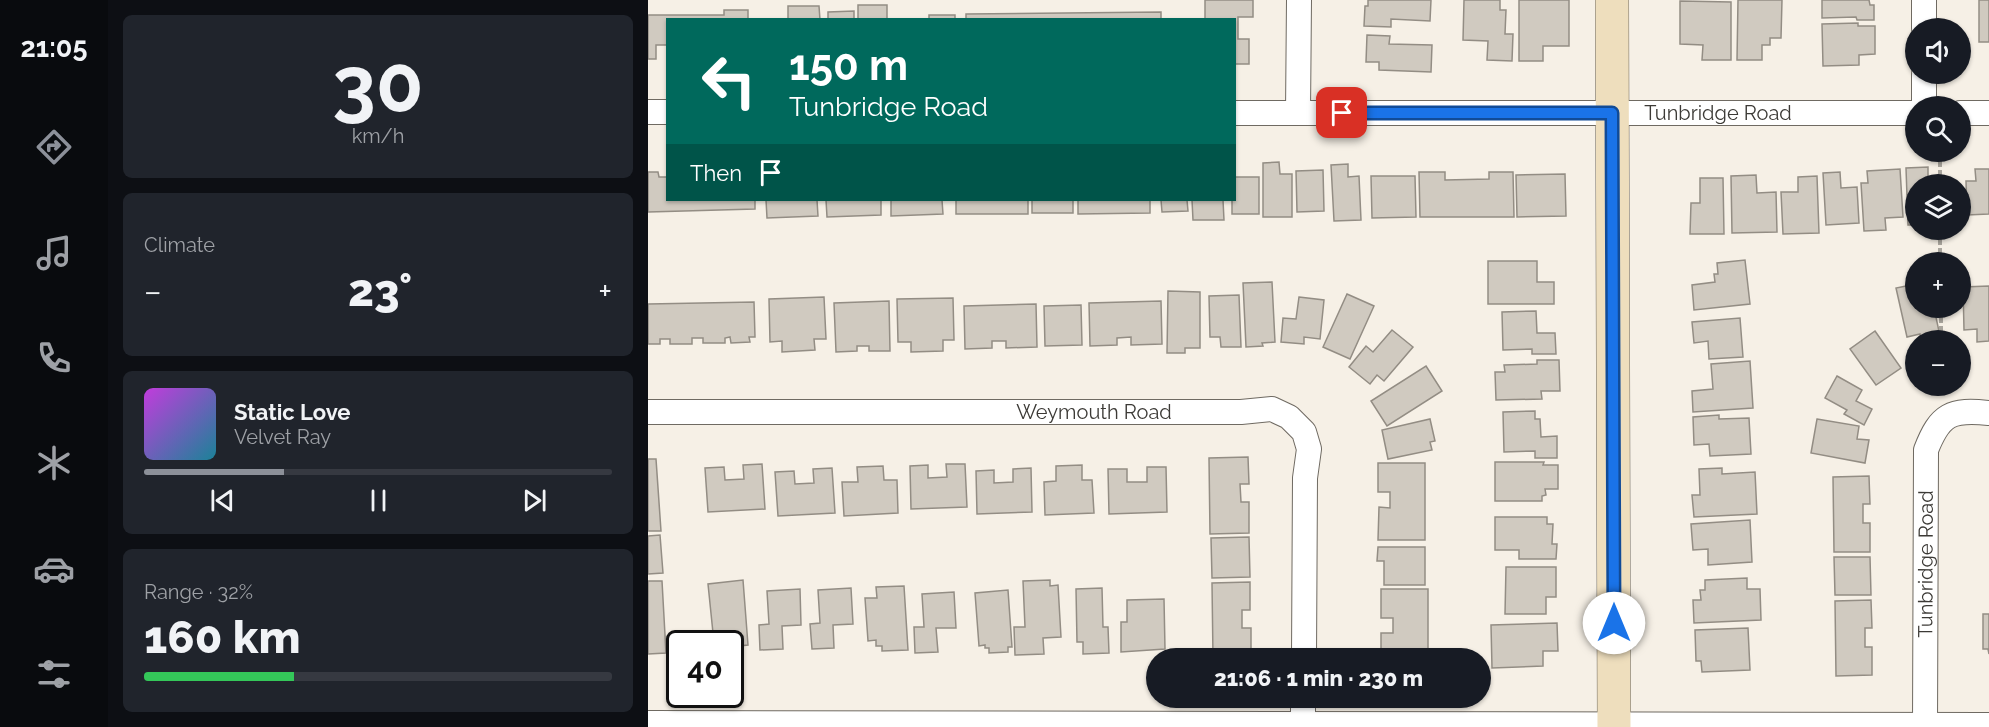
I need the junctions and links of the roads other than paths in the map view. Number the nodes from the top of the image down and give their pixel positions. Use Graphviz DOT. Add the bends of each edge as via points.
graph roads {
  1 [pos="1299,0"];
  2 [pos="1612,0"];
  3 [pos="1924,0"];
  4 [pos="1924,18"];
  5 [pos="648,112"];
  6 [pos="666,112"];
  7 [pos="1236,113"];
  8 [pos="1298,113"];
  9 [pos="1612,113"];
  10 [pos="1905,113"];
  11 [pos="1971,113"];
  12 [pos="1989,113"];
  13 [pos="648,412"];
  14 [pos="1989,413"];
  15 [pos="1304,648"];
  16 [pos="1303,708"];
  17 [pos="648,723"];
  18 [pos="1303,724"];
  19 [pos="1989,725"];
  20 [pos="888,726"];
  21 [pos="1614,726"];
  22 [pos="1925,726"];
  1 -- 8 [label="street"];
  2 -- 9 [label="street"];
  3 -- 4 [label="street"];
  5 -- 6 [label="street"];
  7 -- 8 [label="street, Tunbridge Road"];
  8 -- 9 [label="street, Tunbridge Road"];
  9 -- 10 [label="street, Tunbridge Road"];
  9 -- 21 [label="street"];
  11 -- 12 [label="street"];
  13 -- 15 [label="street, Weymouth Road" via="1272,409 1289,417 1304,432 1309,449 1305,478"];
  14 -- 22 [label="street, Tunbridge Road" via="1966,411 1950,415 1933,433 1926,450"];
  16 -- 18 [label="street"];
  17 -- 20 [label="street"];
  18 -- 20 [label="street"];
  18 -- 21 [label="street"];
  19 -- 22 [label="street"];
  21 -- 22 [label="street"];
}
